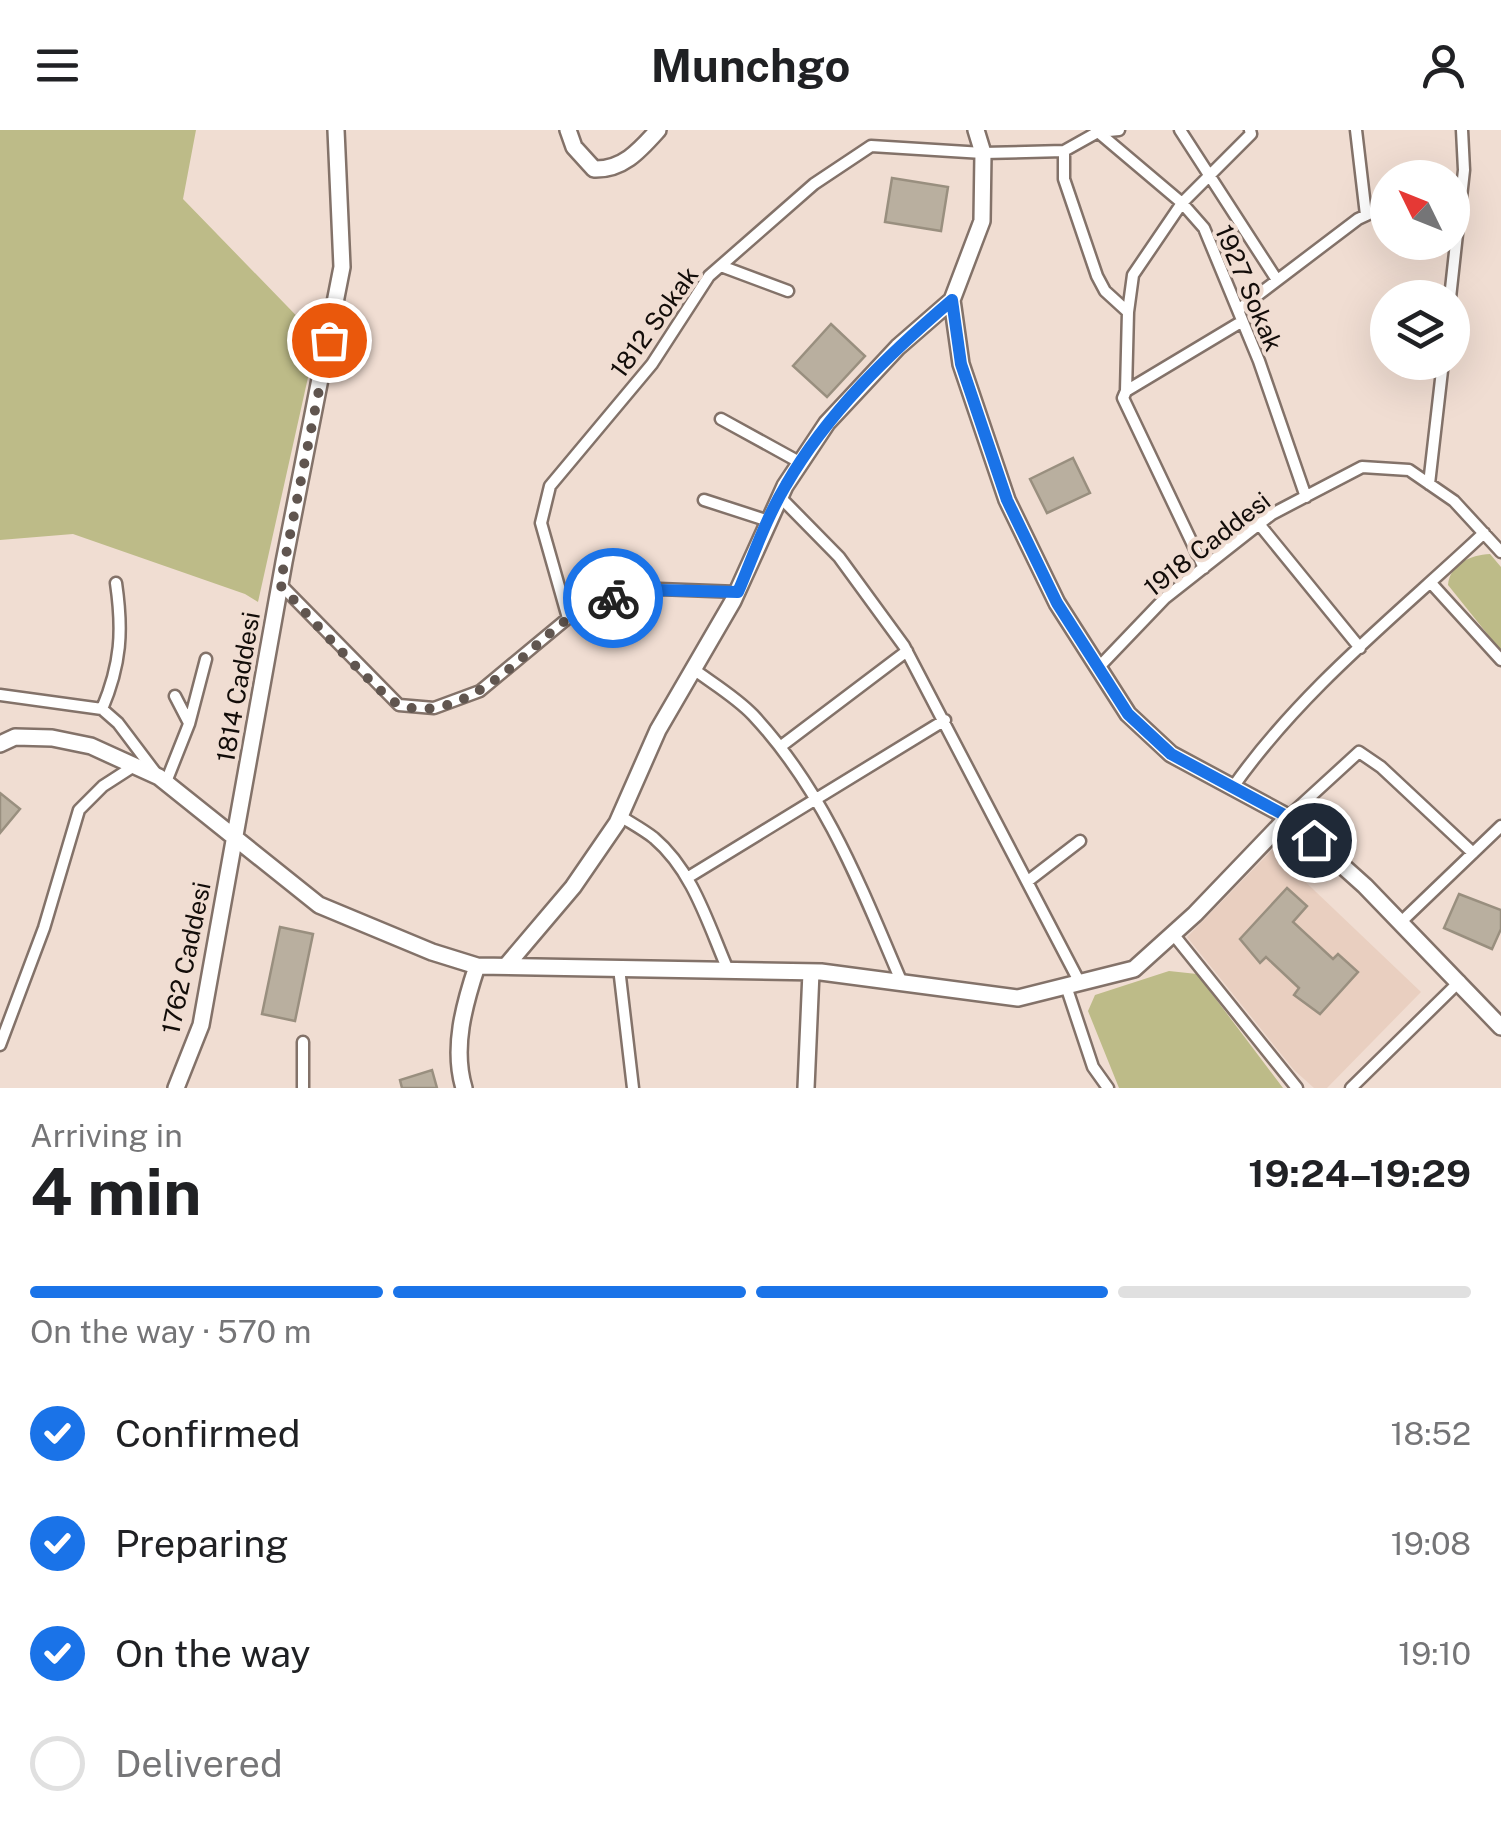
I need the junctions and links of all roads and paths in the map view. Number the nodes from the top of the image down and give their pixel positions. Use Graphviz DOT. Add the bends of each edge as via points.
graph roads {
  1 [pos="336,130"];
  2 [pos="568,130"];
  3 [pos="658,130"];
  4 [pos="976,130"];
  5 [pos="1118,130"];
  6 [pos="1180,130"];
  7 [pos="1250,130"];
  8 [pos="1356,130"];
  9 [pos="1462,130"];
  10 [pos="1098,132"];
  11 [pos="1064,152"];
  12 [pos="983,153"];
  13 [pos="1464,160"];
  14 [pos="1209,174"];
  15 [pos="1182,203"];
  16 [pos="1370,213"];
  17 [pos="1366,215"];
  18 [pos="721,266"];
  19 [pos="1276,280"];
  20 [pos="788,292"];
  21 [pos="952,300"];
  22 [pos="1128,312"];
  23 [pos="1239,316"];
  24 [pos="1441,380"];
  25 [pos="1126,391"];
  26 [pos="720,419"];
  27 [pos="800,463"];
  28 [pos="1429,484"];
  29 [pos="780,497"];
  30 [pos="1306,497"];
  31 [pos="704,500"];
  32 [pos="769,522"];
  33 [pos="1259,524"];
  34 [pos="1484,533"];
  35 [pos="1501,552"];
  36 [pos="1204,568"];
  37 [pos="116,583"];
  38 [pos="1431,583"];
  39 [pos="280,585"];
  40 [pos="738,592"];
  41 [pos="568,618"];
  42 [pos="1360,648"];
  43 [pos="907,651"];
  44 [pos="206,659"];
  45 [pos="1501,660"];
  46 [pos="692,668"];
  47 [pos="1098,668"];
  48 [pos="0,695"];
  49 [pos="176,696"];
  50 [pos="102,709"];
  51 [pos="945,720"];
  52 [pos="189,724"];
  53 [pos="0,744"];
  54 [pos="780,747"];
  55 [pos="134,766"];
  56 [pos="162,780"];
  57 [pos="1234,787"];
  58 [pos="816,799"];
  59 [pos="620,816"];
  60 [pos="1288,817"];
  61 [pos="1501,826"];
  62 [pos="237,838"];
  63 [pos="1080,841"];
  64 [pos="1473,852"];
  65 [pos="687,878"];
  66 [pos="1028,880"];
  67 [pos="1401,922"];
  68 [pos="1172,934"];
  69 [pos="477,966"];
  70 [pos="506,966"];
  71 [pos="619,968"];
  72 [pos="728,970"];
  73 [pos="812,972"];
  74 [pos="1460,981"];
  75 [pos="902,982"];
  76 [pos="1073,984"];
  77 [pos="1501,1027"];
  78 [pos="302,1042"];
  79 [pos="0,1045"];
  80 [pos="176,1088"];
  81 [pos="303,1088"];
  82 [pos="464,1088"];
  83 [pos="633,1088"];
  84 [pos="806,1088"];
  85 [pos="1108,1088"];
  86 [pos="1297,1088"];
  87 [pos="1351,1088"];
  1 -- 39 [label="street, 1814 Caddesi" via="342,267"];
  2 -- 3 [label="street" via="594,169 609,170"];
  4 -- 12 [label="street"];
  5 -- 10 [label="street"];
  6 -- 14 [label="street"];
  7 -- 14 [label="street"];
  8 -- 17 [label="street"];
  9 -- 13 [label="street"];
  10 -- 11 [label="street"];
  10 -- 15 [label="street, 1927 Sokak"];
  11 -- 12 [label="street"];
  11 -- 22 [label="street" via="1064,180 1097,276"];
  12 -- 18 [label="street, 1812 Sokak" via="870,146 814,184"];
  12 -- 21 [label="street" via="982,221"];
  14 -- 15 [label="street"];
  14 -- 19 [label="street"];
  15 -- 22 [label="street" via="1133,275"];
  15 -- 23 [label="street, 1927 Sokak" via="1204,228"];
  16 -- 17 [label="street"];
  17 -- 19 [label="street"];
  18 -- 20 [label="street"];
  18 -- 41 [label="street, 1812 Sokak" via="652,364 550,486 541,522"];
  19 -- 23 [label="street"];
  21 -- 27 [label="street" via="827,423"];
  21 -- 47 [label="street" via="961,364 1007,500 1057,603"];
  22 -- 25 [label="street"];
  23 -- 25 [label="street"];
  23 -- 30 [label="street, 1927 Sokak"];
  24 -- 28 [label="street"];
  25 -- 36 [label="street" via="1126,404"];
  26 -- 27 [label="street"];
  27 -- 29 [label="street"];
  28 -- 30 [label="street, 1918 Caddesi" via="1409,470 1362,467"];
  28 -- 34 [label="street, 1918 Caddesi"];
  29 -- 32 [label="street"];
  29 -- 43 [label="street" via="839,557"];
  30 -- 33 [label="street, 1918 Caddesi"];
  31 -- 32 [label="street"];
  32 -- 40 [label="street"];
  33 -- 36 [label="street, 1918 Caddesi"];
  33 -- 42 [label="street"];
  34 -- 35 [label="street, 1918 Caddesi"];
  34 -- 38 [label="street"];
  36 -- 47 [label="street, 1918 Caddesi"];
  37 -- 50 [label="street" via="122,628"];
  38 -- 42 [label="street"];
  38 -- 45 [label="street"];
  39 -- 41 [label="street" via="399,705 434,708 480,690"];
  39 -- 62 [label="street, 1814 Caddesi"];
  40 -- 41 [label="street" via="659,590 598,601"];
  40 -- 46 [label="street"];
  42 -- 57 [label="street" via="1259,750"];
  43 -- 51 [label="street"];
  43 -- 54 [label="street"];
  44 -- 52 [label="street"];
  46 -- 54 [label="street" via="750,712"];
  46 -- 59 [label="street"];
  47 -- 57 [label="street" via="1128,714 1171,754"];
  48 -- 50 [label="street"];
  49 -- 52 [label="street"];
  50 -- 56 [label="street"];
  51 -- 58 [label="street"];
  51 -- 66 [label="street"];
  52 -- 56 [label="street"];
  53 -- 55 [label="street" via="15,737 52,738"];
  54 -- 58 [label="street"];
  55 -- 56 [label="street"];
  55 -- 79 [label="street" via="79,810"];
  56 -- 62 [label="street"];
  57 -- 60 [label="street"];
  58 -- 65 [label="street"];
  58 -- 75 [label="street"];
  59 -- 65 [label="street" via="654,838"];
  59 -- 70 [label="street" via="573,887"];
  60 -- 64 [label="street" via="1359,752"];
  60 -- 67 [label="street"];
  60 -- 68 [label="street"];
  61 -- 64 [label="street"];
  62 -- 69 [label="street" via="319,905"];
  62 -- 80 [label="street, 1762 Caddesi" via="202,1025"];
  63 -- 66 [label="street"];
  64 -- 67 [label="street"];
  65 -- 72 [label="street"];
  66 -- 76 [label="street"];
  67 -- 74 [label="street"];
  68 -- 76 [label="street" via="1134,970"];
  68 -- 86 [label="street"];
  69 -- 70 [label="street"];
  69 -- 82 [label="street" via="462,1011"];
  70 -- 71 [label="street"];
  71 -- 72 [label="street"];
  71 -- 83 [label="street"];
  72 -- 73 [label="street"];
  73 -- 75 [label="street"];
  73 -- 84 [label="street"];
  74 -- 77 [label="street"];
  74 -- 87 [label="street"];
  75 -- 76 [label="street" via="1018,998"];
  76 -- 85 [label="street" via="1093,1067"];
  78 -- 81 [label="street"];
}
